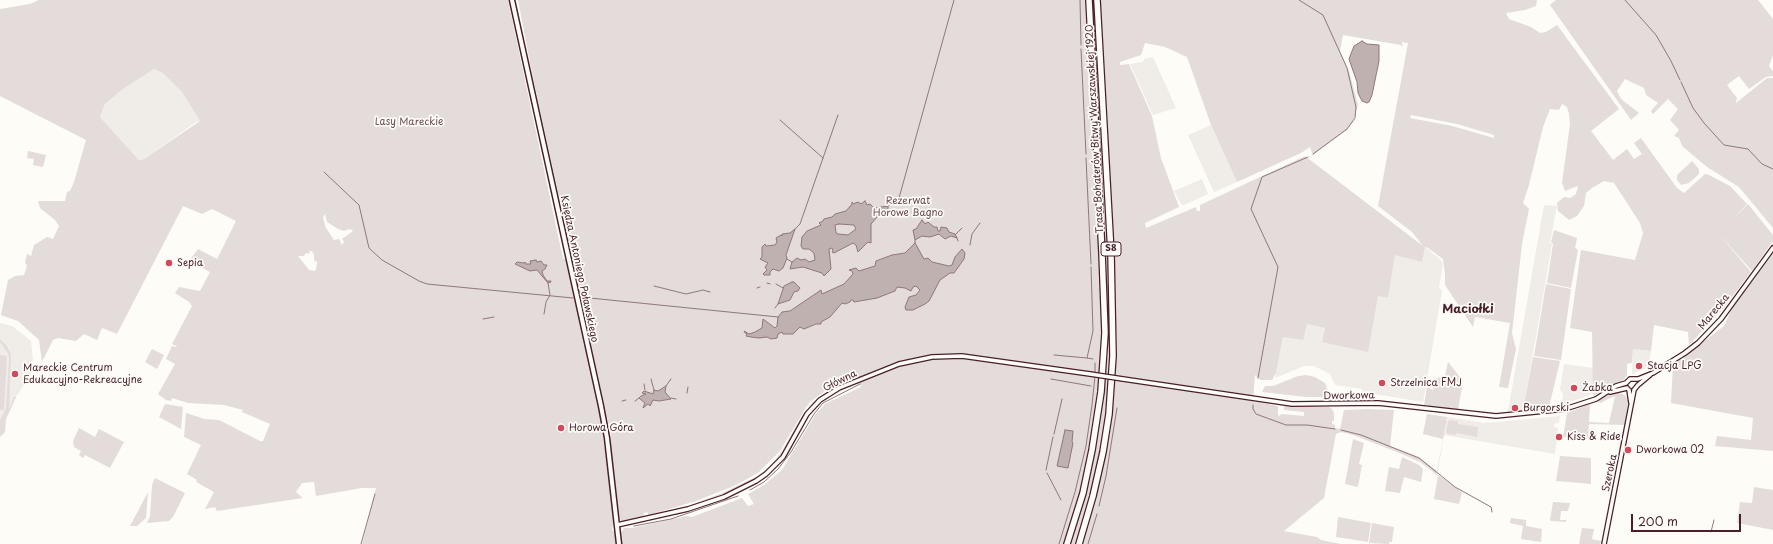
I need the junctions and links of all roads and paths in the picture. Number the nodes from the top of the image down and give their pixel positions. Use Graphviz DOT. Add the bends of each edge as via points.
graph roads {
  1 [pos="512,0"];
  2 [pos="1089,0"];
  3 [pos="1097,0"];
  4 [pos="1773,248"];
  5 [pos="1653,373"];
  6 [pos="1090,374"];
  7 [pos="1635,380"];
  8 [pos="1626,383"];
  9 [pos="1638,385"];
  10 [pos="1628,389"];
  11 [pos="1634,390"];
  12 [pos="1607,393"];
  13 [pos="1632,406"];
  14 [pos="617,525"];
  15 [pos="619,544"];
  16 [pos="1067,544"];
  17 [pos="1079,544"];
  18 [pos="1604,544"];
  1 -- 14 [label="main road, Księdza Antoniego Poławskiego" via="601,406"];
  2 -- 16 [label="highway, Trasa Bohaterów Bitwy Warszawskiej 1920 / S8" via="1104,312 1101,392 1083,493"];
  3 -- 17 [label="highway, Trasa Bohaterów Bitwy Warszawskiej 1920 / S8" via="1111,253 1113,344 1109,414 1093,496"];
  4 -- 5 [label="street, Marecka" via="1710,331 1686,353"];
  5 -- 7 [label="street, Marecka"];
  5 -- 9 [label="street, Marecka"];
  6 -- 12 [label="street, Dworkowa, bridge" via="1280,403 1378,403 1496,416 1565,409 1589,402"];
  6 -- 14 [label="street, Główna" via="962,356 932,357 899,364 839,388 820,400 807,414 783,456 756,481 688,509"];
  7 -- 8 [label="street" via="1630,379"];
  7 -- 9 [label="street"];
  8 -- 10 [label="street"];
  8 -- 12 [label="street, Dworkowa" via="1616,386"];
  9 -- 11 [label="street"];
  10 -- 11 [label="street"];
  10 -- 12 [label="street, Dworkowa"];
  10 -- 13 [label="street, Szeroka"];
  11 -- 13 [label="street, Szeroka"];
  13 -- 18 [label="street, Szeroka"];
  14 -- 15 [label="main road, Księdza Antoniego Poławskiego"];
}
